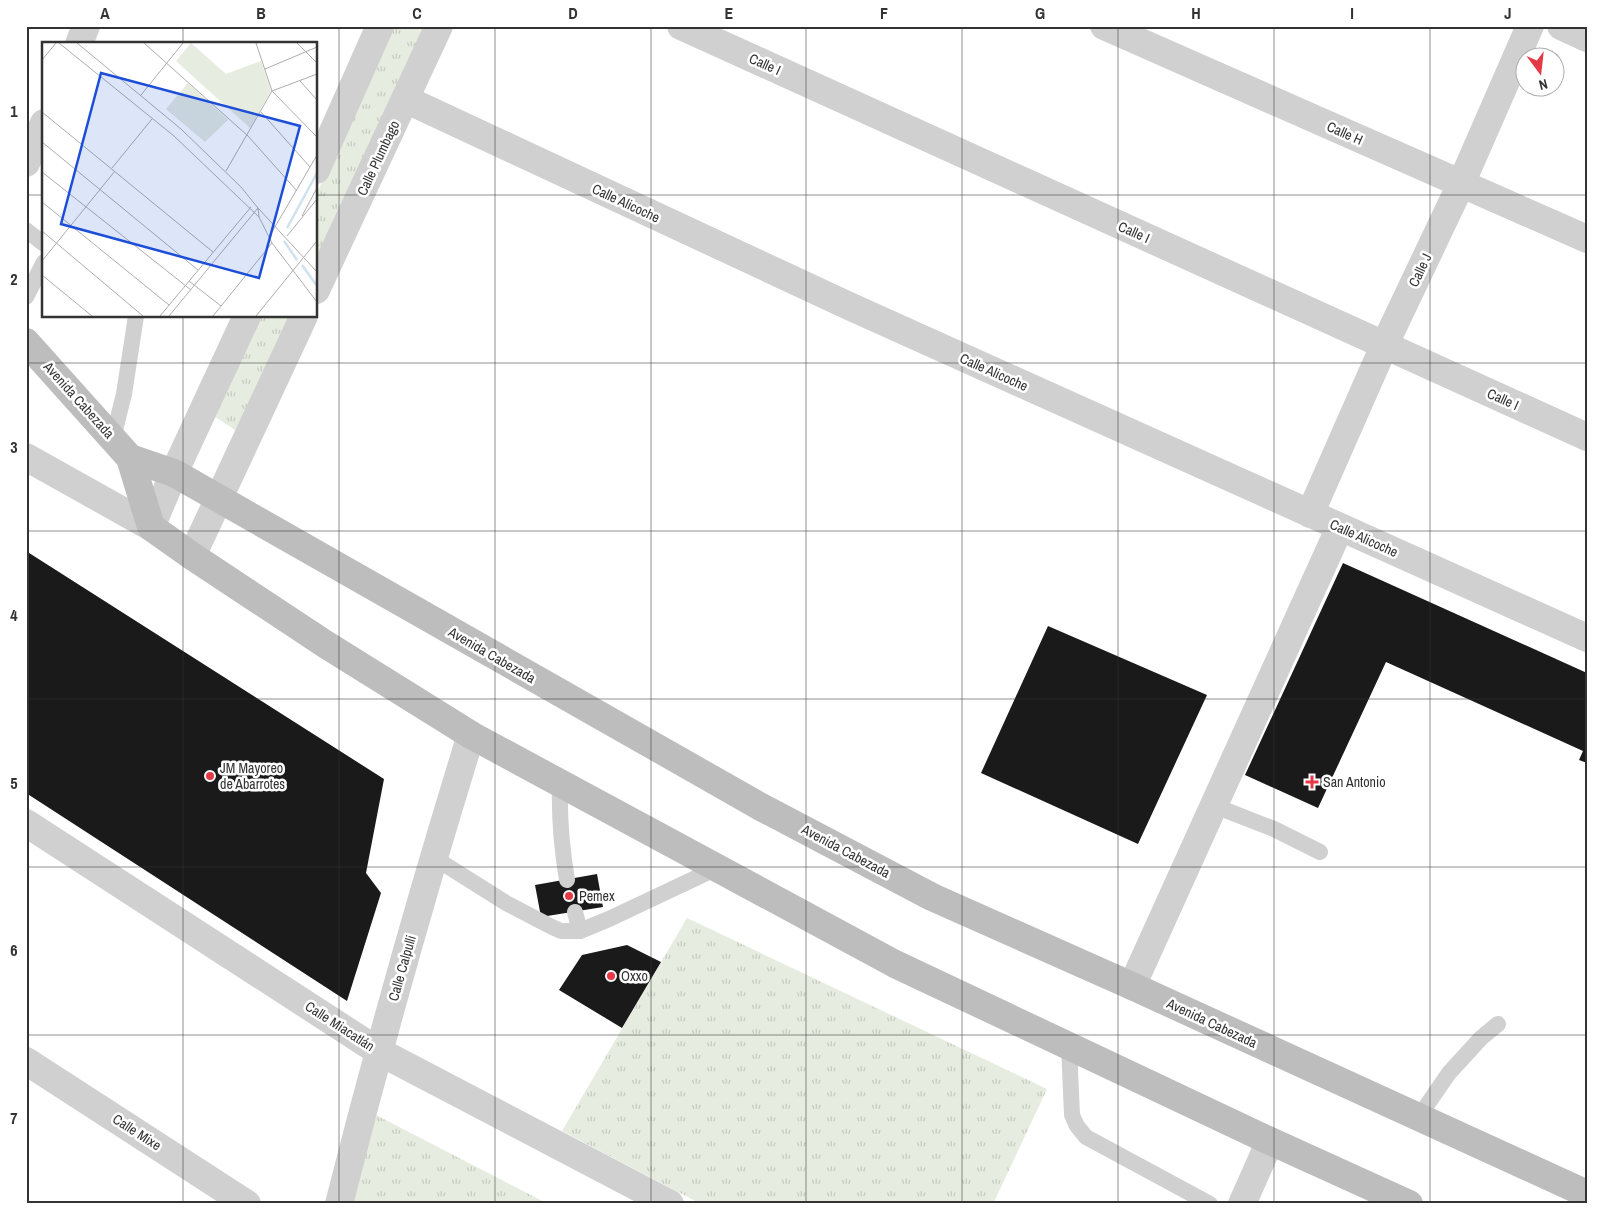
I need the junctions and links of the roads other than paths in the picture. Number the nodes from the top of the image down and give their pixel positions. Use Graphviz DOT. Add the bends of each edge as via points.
graph roads {
  1 [pos="86,26"];
  2 [pos="380,26"];
  3 [pos="439,26"];
  4 [pos="681,26"];
  5 [pos="1104,26"];
  6 [pos="1530,26"];
  7 [pos="1561,26"];
  8 [pos="1587,38"];
  9 [pos="79,42"];
  10 [pos="405,99"];
  11 [pos="42,127"];
  12 [pos="26,162"];
  13 [pos="318,166"];
  14 [pos="1461,184"];
  15 [pos="26,230"];
  16 [pos="1587,239"];
  17 [pos="42,242"];
  18 [pos="42,266"];
  19 [pos="318,286"];
  20 [pos="26,297"];
  21 [pos="136,318"];
  22 [pos="247,318"];
  23 [pos="303,318"];
  24 [pos="26,342"];
  25 [pos="1384,346"];
  26 [pos="1587,437"];
  27 [pos="113,438"];
  28 [pos="26,457"];
  29 [pos="130,458"];
  30 [pos="174,473"];
  31 [pos="219,498"];
  32 [pos="1310,514"];
  33 [pos="151,527"];
  34 [pos="1340,527"];
  35 [pos="192,556"];
  36 [pos="1587,638"];
  37 [pos="471,735"];
  38 [pos="560,783"];
  39 [pos="1215,806"];
  40 [pos="26,823"];
  41 [pos="1320,852"];
  42 [pos="433,857"];
  43 [pos="718,868"];
  44 [pos="567,880"];
  45 [pos="575,912"];
  46 [pos="580,931"];
  47 [pos="1132,986"];
  48 [pos="1498,1024"];
  49 [pos="1069,1046"];
  50 [pos="378,1051"];
  51 [pos="26,1061"];
  52 [pos="1418,1118"];
  53 [pos="1270,1141"];
  54 [pos="1587,1194"];
  55 [pos="1394,1201"];
  56 [pos="247,1204"];
  57 [pos="339,1204"];
  58 [pos="670,1204"];
  59 [pos="1210,1204"];
  60 [pos="1242,1204"];
  1 -- 9 [label="street"];
  2 -- 13 [label="street"];
  3 -- 10 [label="street, Calle Plumbago"];
  4 -- 25 [label="street, Calle I"];
  5 -- 14 [label="street, Calle H"];
  6 -- 14 [label="street, Calle J"];
  7 -- 8 [label="street"];
  10 -- 19 [label="street, Calle Plumbago"];
  10 -- 32 [label="street, Calle Alicoche" via="849,306"];
  11 -- 12 [label="street"];
  14 -- 16 [label="street, Calle H"];
  14 -- 25 [label="street, Calle J"];
  15 -- 17 [label="lane"];
  18 -- 20 [label="lane"];
  21 -- 27 [label="lane" via="124,394"];
  22 -- 30 [label="street"];
  23 -- 31 [label="street"];
  24 -- 27 [label="main road, Avenida Cabezada"];
  25 -- 26 [label="street, Calle I"];
  25 -- 32 [label="street, Calle J"];
  27 -- 29 [label="main road, Avenida Cabezada"];
  28 -- 33 [label="street"];
  29 -- 30 [label="main road, Avenida Cabezada"];
  29 -- 33 [label="main road, Avenida Cabezada"];
  30 -- 31 [label="main road, Avenida Cabezada"];
  30 -- 33 [label="street"];
  31 -- 35 [label="street"];
  31 -- 47 [label="main road, Avenida Cabezada" via="761,807 932,897"];
  32 -- 34 [label="street, Calle Alicoche"];
  33 -- 35 [label="main road"];
  34 -- 36 [label="street, Calle Alicoche"];
  34 -- 39 [label="street"];
  35 -- 37 [label="main road"];
  37 -- 38 [label="main road"];
  37 -- 42 [label="street, Calle Calpulli"];
  38 -- 43 [label="main road"];
  38 -- 44 [label="lane" via="561,845"];
  39 -- 41 [label="lane" via="1274,829"];
  39 -- 47 [label="street"];
  40 -- 50 [label="street, Calle Miacatlán"];
  42 -- 46 [label="lane" via="506,903 552,927 561,931"];
  42 -- 50 [label="street, Calle Calpulli"];
  43 -- 46 [label="lane"];
  43 -- 49 [label="main road" via="894,964"];
  45 -- 46 [label="lane"];
  47 -- 52 [label="main road, Avenida Cabezada"];
  48 -- 52 [label="lane" via="1449,1073"];
  49 -- 53 [label="main road"];
  49 -- 59 [label="lane" via="1072,1115 1086,1137"];
  50 -- 57 [label="street, Calle Calpulli"];
  50 -- 58 [label="street, Calle Miacatlán"];
  51 -- 56 [label="street, Calle Mixe"];
  52 -- 54 [label="main road, Avenida Cabezada"];
  53 -- 55 [label="main road"];
  53 -- 60 [label="street"];
}
